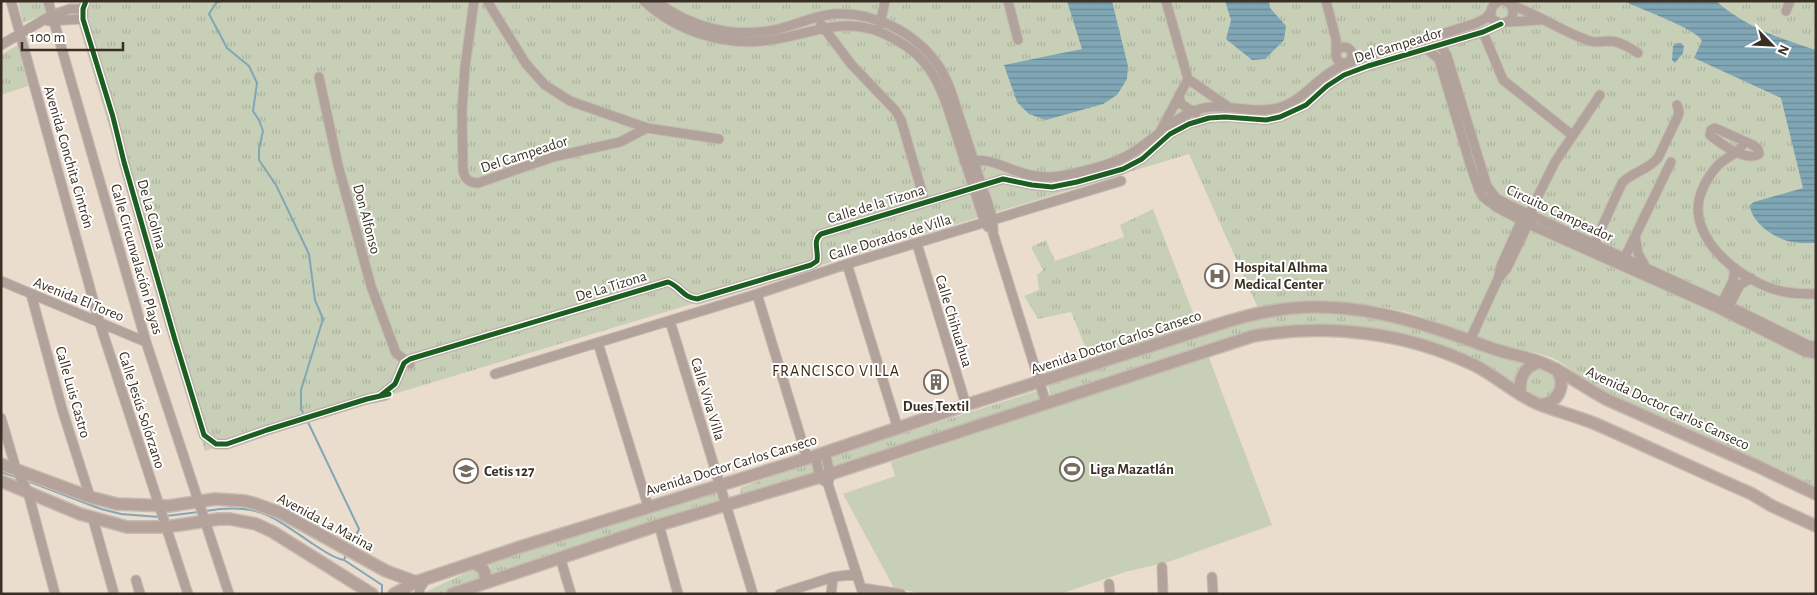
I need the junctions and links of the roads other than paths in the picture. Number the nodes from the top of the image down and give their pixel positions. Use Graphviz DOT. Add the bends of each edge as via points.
graph roads {
  1 [pos="11,1"];
  2 [pos="48,1"];
  3 [pos="474,1"];
  4 [pos="487,1"];
  5 [pos="644,1"];
  6 [pos="656,1"];
  7 [pos="885,1"];
  8 [pos="1008,1"];
  9 [pos="1166,1"];
  10 [pos="1326,1"];
  11 [pos="1500,1"];
  12 [pos="1790,1"];
  13 [pos="1508,3"];
  14 [pos="84,5"];
  15 [pos="1491,7"];
  16 [pos="1786,11"];
  17 [pos="53,18"];
  18 [pos="817,18"];
  19 [pos="83,19"];
  20 [pos="1541,20"];
  21 [pos="881,21"];
  22 [pos="1505,23"];
  23 [pos="695,28"];
  24 [pos="823,28"];
  25 [pos="878,31"];
  26 [pos="1483,32"];
  27 [pos="19,34"];
  28 [pos="1336,39"];
  29 [pos="1428,39"];
  30 [pos="1018,40"];
  31 [pos="1454,40"];
  32 [pos="1417,42"];
  33 [pos="1,45"];
  34 [pos="1437,46"];
  35 [pos="1348,48"];
  36 [pos="1426,49"];
  37 [pos="1638,53"];
  38 [pos="1336,54"];
  39 [pos="1366,56"];
  40 [pos="1447,56"];
  41 [pos="1348,62"];
  42 [pos="1362,68"];
  43 [pos="1327,75"];
  44 [pos="1344,75"];
  45 [pos="319,77"];
  46 [pos="1188,79"];
  47 [pos="1206,92"];
  48 [pos="1179,95"];
  49 [pos="1600,95"];
  50 [pos="1677,105"];
  51 [pos="1227,106"];
  52 [pos="1198,111"];
  53 [pos="1209,118"];
  54 [pos="1189,124"];
  55 [pos="647,128"];
  56 [pos="1161,130"];
  57 [pos="1572,135"];
  58 [pos="1735,137"];
  59 [pos="719,139"];
  60 [pos="1473,139"];
  61 [pos="1464,141"];
  62 [pos="1744,141"];
  63 [pos="1728,148"];
  64 [pos="1737,153"];
  65 [pos="1725,159"];
  66 [pos="974,160"];
  67 [pos="964,161"];
  68 [pos="1671,162"];
  69 [pos="1011,169"];
  70 [pos="1010,179"];
  71 [pos="1121,181"];
  72 [pos="977,187"];
  73 [pos="1493,201"];
  74 [pos="924,202"];
  75 [pos="1528,216"];
  76 [pos="989,222"];
  77 [pos="1635,235"];
  78 [pos="916,244"];
  79 [pos="1592,248"];
  80 [pos="1623,262"];
  81 [pos="847,264"];
  82 [pos="811,265"];
  83 [pos="1646,268"];
  84 [pos="1735,268"];
  85 [pos="1751,278"];
  86 [pos="1,281"];
  87 [pos="31,294"];
  88 [pos="758,294"];
  89 [pos="1816,294"];
  90 [pos="1724,308"];
  91 [pos="1239,319"];
  92 [pos="99,321"];
  93 [pos="670,321"];
  94 [pos="1201,330"];
  95 [pos="1470,340"];
  96 [pos="1235,341"];
  97 [pos="146,342"];
  98 [pos="598,343"];
  99 [pos="1207,350"];
  100 [pos="1814,350"];
  101 [pos="410,361"];
  102 [pos="1539,362"];
  103 [pos="1556,369"];
  104 [pos="495,374"];
  105 [pos="1040,382"];
  106 [pos="1521,395"];
  107 [pos="1046,403"];
  108 [pos="966,405"];
  109 [pos="1541,405"];
  110 [pos="1,418"];
  111 [pos="898,429"];
  112 [pos="816,455"];
  113 [pos="1,464"];
  114 [pos="16,469"];
  115 [pos="826,478"];
  116 [pos="1,481"];
  117 [pos="720,485"];
  118 [pos="28,492"];
  119 [pos="1816,494"];
  120 [pos="90,497"];
  121 [pos="199,502"];
  122 [pos="159,506"];
  123 [pos="648,506"];
  124 [pos="726,506"];
  125 [pos="93,519"];
  126 [pos="206,522"];
  127 [pos="659,525"];
  128 [pos="1816,526"];
  129 [pos="166,527"];
  130 [pos="560,557"];
  131 [pos="474,563"];
  132 [pos="1162,568"];
  133 [pos="857,574"];
  134 [pos="833,577"];
  135 [pos="1212,577"];
  136 [pos="136,580"];
  137 [pos="421,581"];
  138 [pos="485,582"];
  139 [pos="863,591"];
  140 [pos="464,592"];
  141 [pos="55,594"];
  142 [pos="114,594"];
  143 [pos="140,594"];
  144 [pos="188,594"];
  145 [pos="229,594"];
  146 [pos="372,594"];
  147 [pos="394,594"];
  148 [pos="419,594"];
  149 [pos="452,594"];
  150 [pos="571,594"];
  151 [pos="678,594"];
  152 [pos="753,594"];
  153 [pos="780,594"];
  154 [pos="831,594"];
  155 [pos="901,594"];
  156 [pos="1163,594"];
  157 [pos="1213,594"];
  1 -- 27 [label="street, Avenida Conchita Cintrón"];
  2 -- 17 [label="street, Calle Circunvalación Playas"];
  3 -- 55 [label="street, Del Campeador" via="462,110 462,171 468,181 478,183 554,157 620,142"];
  4 -- 55 [label="street" via="526,64 546,85 570,101"];
  5 -- 23 [label="street" via="665,18"];
  6 -- 23 [label="street"];
  7 -- 21 [label="street"];
  8 -- 30 [label="street"];
  9 -- 46 [label="street"];
  10 -- 28 [label="street"];
  11 -- 15 [label="street, Del Campeador"];
  12 -- 16 [label="street"];
  13 -- 20 [label="street, Del Campeador"];
  13 -- 22 [label="street" via="1514,12 1511,20"];
  14 -- 17 [label="street"];
  14 -- 19 [label="street, De La Colina"];
  15 -- 22 [label="street" via="1492,19"];
  15 -- 29 [label="street, Del Campeador" via="1486,18 1476,24"];
  17 -- 19 [label="street"];
  17 -- 27 [label="street"];
  17 -- 97 [label="street, Calle Circunvalación Playas"];
  18 -- 21 [label="street" via="848,14"];
  18 -- 23 [label="street" via="761,32"];
  18 -- 24 [label="street"];
  19 -- 101 [label="street, De La Colina" via="175,340 201,425 208,434 217,440 237,440 380,396 395,384"];
  20 -- 22 [label="street, Del Campeador"];
  20 -- 37 [label="street, Del Campeador" via="1591,42 1611,41"];
  21 -- 25 [label="street"];
  21 -- 66 [label="street" via="915,41 938,65 949,86"];
  22 -- 26 [label="street, Del Campeador"];
  23 -- 24 [label="street" via="720,39 752,42"];
  24 -- 25 [label="street" via="852,25"];
  24 -- 74 [label="street" via="901,120"];
  25 -- 67 [label="street" via="909,48 925,62 945,101"];
  26 -- 31 [label="street, Del Campeador"];
  26 -- 57 [label="street" via="1503,80"];
  27 -- 33 [label="street"];
  27 -- 92 [label="street, Avenida Conchita Cintrón"];
  28 -- 35 [label="street, Del Campeador"];
  28 -- 38 [label="street"];
  29 -- 32 [label="street, Del Campeador"];
  29 -- 34 [label="street, Circuito Campeador"];
  31 -- 34 [label="street, Del Campeador"];
  31 -- 40 [label="street"];
  32 -- 36 [label="street, Circuito Campeador"];
  32 -- 39 [label="street, Del Campeador"];
  34 -- 36 [label="street, Del Campeador"];
  34 -- 40 [label="street, Circuito Campeador"];
  35 -- 38 [label="street" via="1340,48"];
  35 -- 39 [label="street, Del Campeador"];
  35 -- 41 [label="street" via="1352,56"];
  36 -- 42 [label="street, Del Campeador"];
  36 -- 61 [label="street, Circuito Campeador" via="1439,59"];
  38 -- 41 [label="street" via="1338,61"];
  38 -- 43 [label="street, Del Campeador"];
  39 -- 41 [label="street, Del Campeador"];
  40 -- 60 [label="street, Circuito Campeador"];
  41 -- 42 [label="street"];
  41 -- 43 [label="street, Del Campeador"];
  41 -- 44 [label="street"];
  42 -- 44 [label="street, Del Campeador"];
  43 -- 51 [label="street, Del Campeador" via="1294,102 1278,108 1247,110"];
  44 -- 53 [label="street, Del Campeador" via="1306,105 1280,117 1266,120"];
  45 -- 101 [label="street, Don Alfonso" via="338,165 371,286 396,353"];
  46 -- 47 [label="street"];
  46 -- 48 [label="street"];
  47 -- 51 [label="street"];
  47 -- 52 [label="street"];
  48 -- 52 [label="street" via="1181,104"];
  48 -- 56 [label="street"];
  49 -- 57 [label="street"];
  50 -- 79 [label="street" via="1678,116 1658,158 1622,183"];
  51 -- 52 [label="street, Del Campeador"];
  52 -- 53 [label="street"];
  52 -- 54 [label="street"];
  52 -- 56 [label="street, Del Campeador"];
  53 -- 54 [label="street, Del Campeador"];
  54 -- 70 [label="street, Del Campeador" via="1170,134 1142,159 1123,170 1052,187"];
  55 -- 59 [label="street"];
  56 -- 69 [label="street, Del Campeador" via="1142,147 1122,158 1073,174 1030,175"];
  57 -- 75 [label="street"];
  58 -- 62 [label="street"];
  58 -- 63 [label="street"];
  58 -- 63 [label="street" via="1714,128 1711,130 1710,135"];
  60 -- 61 [label="street"];
  60 -- 73 [label="street, Circuito Campeador"];
  61 -- 73 [label="street, Circuito Campeador" via="1479,190"];
  62 -- 64 [label="street"];
  62 -- 64 [label="street" via="1758,149 1759,154"];
  63 -- 64 [label="street"];
  63 -- 65 [label="street"];
  64 -- 65 [label="street"];
  65 -- 84 [label="street" via="1704,186 1698,214 1717,253"];
  66 -- 67 [label="street, Del Campeador"];
  66 -- 69 [label="street, Del Campeador" via="985,159"];
  66 -- 72 [label="street"];
  67 -- 72 [label="street"];
  68 -- 77 [label="street"];
  69 -- 70 [label="street"];
  70 -- 72 [label="street, Del Campeador"];
  71 -- 76 [label="street, Calle Dorados de Villa"];
  72 -- 74 [label="street, Calle de la Tizona"];
  72 -- 76 [label="street"];
  73 -- 75 [label="street, Circuito Campeador"];
  74 -- 82 [label="street, Calle de la Tizona" via="821,234 816,242 817,261"];
  75 -- 79 [label="street, Circuito Campeador"];
  75 -- 95 [label="street" via="1500,266 1498,279"];
  76 -- 78 [label="street, Calle Dorados de Villa"];
  76 -- 105 [label="street"];
  77 -- 80 [label="street"];
  77 -- 83 [label="street" via="1638,253"];
  78 -- 81 [label="street, Calle Dorados de Villa"];
  78 -- 108 [label="street, Calle Chihuahua"];
  79 -- 80 [label="street, Circuito Campeador"];
  80 -- 83 [label="street, Circuito Campeador"];
  80 -- 90 [label="street, Circuito Campeador"];
  81 -- 88 [label="street, Calle Dorados de Villa"];
  81 -- 111 [label="street"];
  82 -- 101 [label="street, De La Tizona" via="697,299 685,296 668,282"];
  83 -- 90 [label="street, Circuito Campeador"];
  84 -- 85 [label="street"];
  84 -- 90 [label="street"];
  85 -- 89 [label="street" via="1784,292"];
  85 -- 90 [label="street" via="1740,285"];
  86 -- 87 [label="street, Avenida El Toreo"];
  87 -- 92 [label="street, Avenida El Toreo"];
  87 -- 120 [label="street, Calle Luis Castro"];
  88 -- 93 [label="street, Calle Dorados de Villa"];
  88 -- 112 [label="street"];
  90 -- 100 [label="street, Circuito Campeador"];
  91 -- 94 [label="main road, Avenida Doctor Carlos Canseco"];
  91 -- 95 [label="main road, Avenida Doctor Carlos Canseco" via="1284,310 1342,309 1398,317"];
  91 -- 96 [label="main road" via="1242,330"];
  92 -- 97 [label="street, Avenida El Toreo"];
  92 -- 122 [label="street, Calle Jesús Solórzano"];
  93 -- 98 [label="street, Calle Dorados de Villa"];
  93 -- 117 [label="street, Calle Viva Villa"];
  94 -- 99 [label="main road" via="1198,344"];
  94 -- 105 [label="main road, Avenida Doctor Carlos Canseco"];
  95 -- 102 [label="main road, Avenida Doctor Carlos Canseco"];
  96 -- 99 [label="main road"];
  96 -- 106 [label="main road" via="1298,330 1378,334 1455,357 1491,374"];
  97 -- 121 [label="street, Calle Circunvalación Playas"];
  98 -- 104 [label="street, Calle Dorados de Villa"];
  98 -- 123 [label="street"];
  99 -- 107 [label="main road"];
  102 -- 103 [label="main road, Avenida Doctor Carlos Canseco"];
  102 -- 106 [label="main road" via="1528,366 1521,375"];
  103 -- 109 [label="main road" via="1561,380 1560,392 1552,401"];
  103 -- 119 [label="main road, Avenida Doctor Carlos Canseco" via="1608,400"];
  105 -- 107 [label="street"];
  105 -- 108 [label="main road, Avenida Doctor Carlos Canseco"];
  106 -- 109 [label="main road"];
  107 -- 115 [label="main road"];
  108 -- 111 [label="main road, Avenida Doctor Carlos Canseco"];
  109 -- 128 [label="main road" via="1597,425"];
  110 -- 114 [label="street"];
  111 -- 112 [label="main road, Avenida Doctor Carlos Canseco"];
  112 -- 115 [label="street"];
  112 -- 117 [label="main road, Avenida Doctor Carlos Canseco"];
  113 -- 114 [label="main road, Avenida La Marina"];
  114 -- 118 [label="street"];
  114 -- 120 [label="main road, Avenida La Marina"];
  115 -- 124 [label="main road"];
  115 -- 133 [label="street"];
  116 -- 118 [label="main road"];
  117 -- 123 [label="main road, Avenida Doctor Carlos Canseco"];
  117 -- 124 [label="street"];
  118 -- 125 [label="main road"];
  118 -- 141 [label="street"];
  120 -- 122 [label="main road, Avenida La Marina" via="116,504"];
  121 -- 122 [label="main road, Avenida La Marina"];
  121 -- 126 [label="street, Calle Circunvalación Playas"];
  121 -- 137 [label="main road, Avenida La Marina" via="226,499 270,508 378,568"];
  122 -- 129 [label="street"];
  123 -- 131 [label="main road, Avenida Doctor Carlos Canseco"];
  124 -- 127 [label="main road"];
  124 -- 152 [label="street"];
  125 -- 129 [label="main road" via="127,527"];
  125 -- 142 [label="street"];
  126 -- 129 [label="main road"];
  126 -- 145 [label="street, Calle Circunvalación Playas"];
  126 -- 146 [label="main road" via="230,519 256,524"];
  127 -- 130 [label="main road"];
  127 -- 151 [label="street"];
  129 -- 144 [label="street"];
  130 -- 138 [label="main road"];
  130 -- 150 [label="street"];
  131 -- 137 [label="main road, Avenida Doctor Carlos Canseco"];
  131 -- 138 [label="main road" via="484,569"];
  132 -- 156 [label="street"];
  133 -- 134 [label="street"];
  133 -- 139 [label="street"];
  134 -- 153 [label="street"];
  134 -- 154 [label="street"];
  135 -- 157 [label="street"];
  136 -- 143 [label="street"];
  137 -- 147 [label="main road, Avenida Doctor Carlos Canseco"];
  137 -- 148 [label="street"];
  138 -- 140 [label="main road"];
  139 -- 155 [label="street"];
  140 -- 149 [label="main road"];
}
